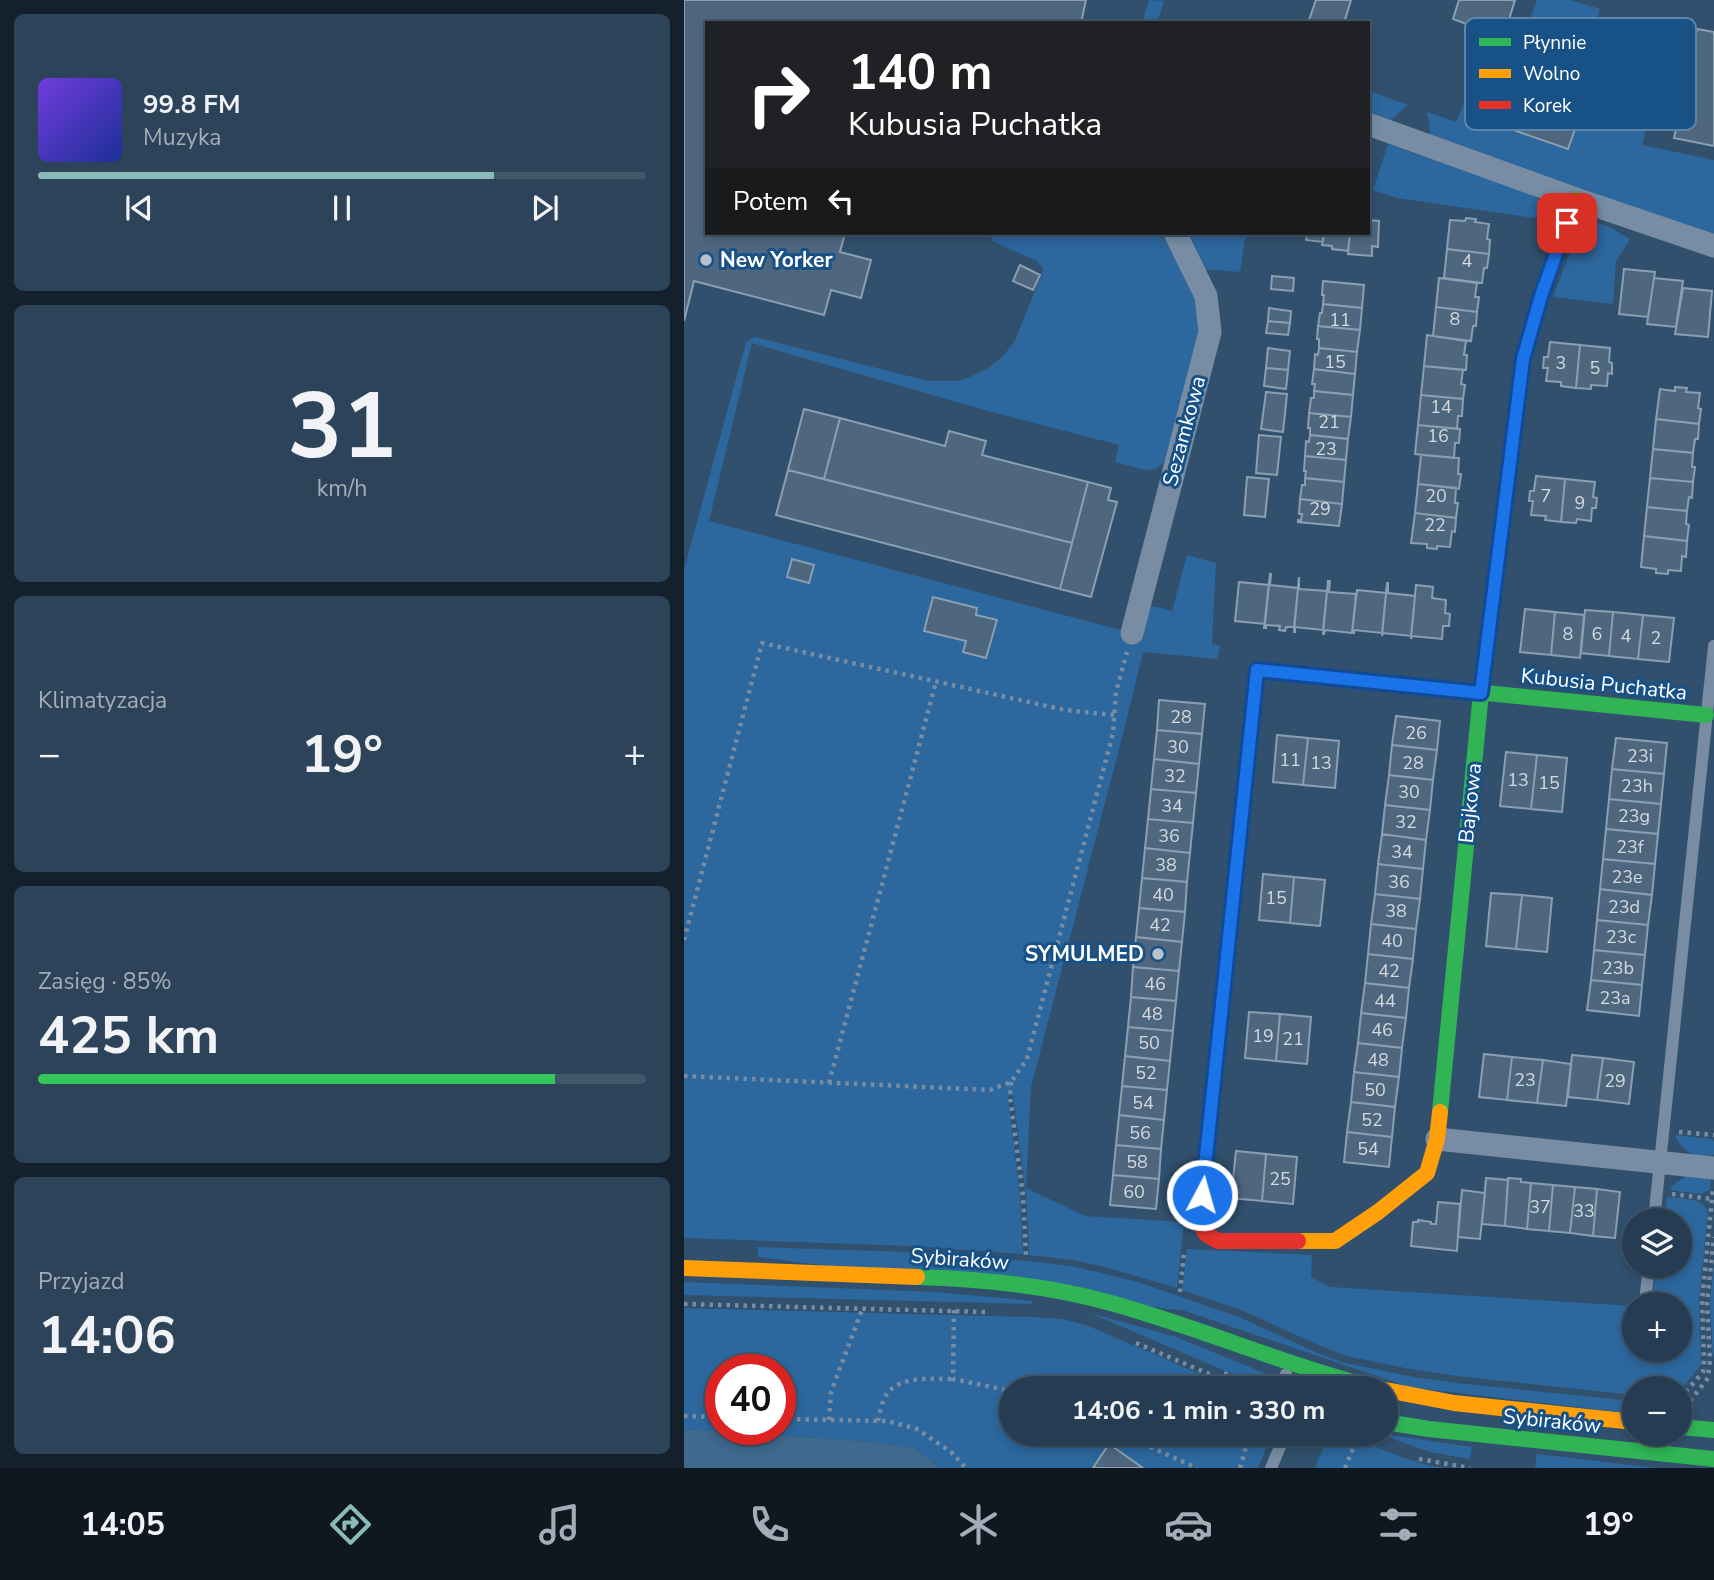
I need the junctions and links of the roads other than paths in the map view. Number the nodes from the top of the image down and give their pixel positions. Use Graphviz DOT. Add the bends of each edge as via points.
graph roads {
  1 [pos="1370,125"];
  2 [pos="1576,199"];
  3 [pos="1176,235"];
  4 [pos="1714,246"];
  5 [pos="1132,633"];
  6 [pos="1714,646"];
  7 [pos="1481,693"];
  8 [pos="1706,715"];
  9 [pos="1437,1139"];
  10 [pos="1660,1163"];
  11 [pos="1714,1168"];
  12 [pos="1655,1208"];
  13 [pos="684,1269"];
  14 [pos="1224,1341"];
  15 [pos="1276,1376"];
  16 [pos="1332,1376"];
  17 [pos="1398,1392"];
  18 [pos="1622,1421"];
  19 [pos="1398,1424"];
  20 [pos="1692,1428"];
  21 [pos="1714,1430"];
  22 [pos="1280,1446"];
  23 [pos="1714,1459"];
  24 [pos="1271,1468"];
  1 -- 2 [label="street"];
  2 -- 4 [label="street"];
  2 -- 7 [label="street, Bajkowa" via="1523,359"];
  3 -- 5 [label="street, Sezamkowa" via="1206,296 1210,332"];
  6 -- 8 [label="lane"];
  7 -- 8 [label="street, Kubusia Puchatka"];
  7 -- 9 [label="street, Bajkowa"];
  7 -- 9 [label="street, Kubusia Puchatka" via="1257,670 1201,1229 1218,1241 1336,1241 1427,1174"];
  8 -- 10 [label="lane"];
  9 -- 10 [label="street"];
  10 -- 11 [label="street"];
  10 -- 12 [label="lane"];
  13 -- 14 [label="street, Sybiraków" via="1007,1283 1122,1306"];
  14 -- 15 [label="street, Sybiraków"];
  14 -- 16 [label="street, Sybiraków"];
  17 -- 18 [label="street, Sybiraków" via="1454,1403"];
  19 -- 23 [label="street, Sybiraków"];
  20 -- 21 [label="street"];
  22 -- 24 [label="lane"];
}
